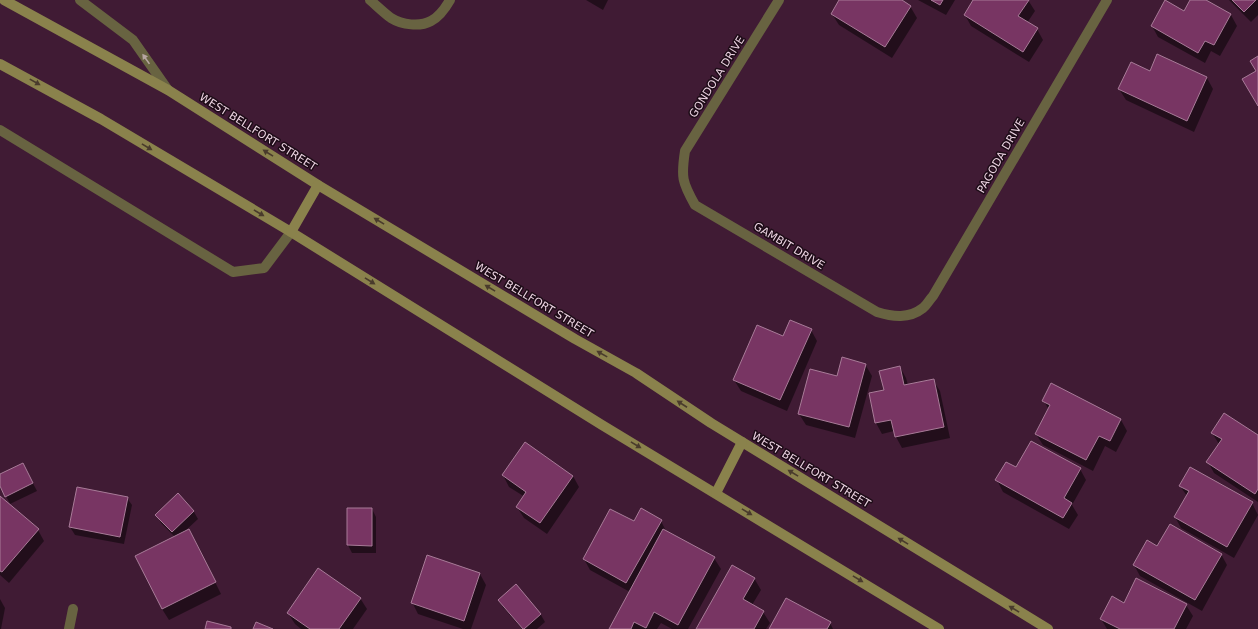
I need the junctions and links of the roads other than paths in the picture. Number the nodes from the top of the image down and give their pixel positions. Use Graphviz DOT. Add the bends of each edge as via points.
graph roads {
  1 [pos="4,0"];
  2 [pos="80,0"];
  3 [pos="370,0"];
  4 [pos="450,0"];
  5 [pos="779,0"];
  6 [pos="1107,0"];
  7 [pos="0,64"];
  8 [pos="168,90"];
  9 [pos="0,130"];
  10 [pos="682,170"];
  11 [pos="318,185"];
  12 [pos="292,232"];
  13 [pos="907,316"];
  14 [pos="742,442"];
  15 [pos="716,492"];
  16 [pos="72,610"];
  17 [pos="69,629"];
  18 [pos="939,629"];
  19 [pos="1048,629"];
  1 -- 8 [label="main road, WEST BELLFORT STREET"];
  8 -- 2 [label="street, one-way" via="133,40"];
  3 -- 4 [label="street" via="392,19 405,24 431,21"];
  5 -- 10 [label="street, GONDOLA DRIVE" via="685,151"];
  6 -- 13 [label="street, PAGODA DRIVE" via="933,296 923,308"];
  7 -- 12 [label="main road, one-way" via="100,119"];
  11 -- 8 [label="main road, WEST BELLFORT STREET, one-way"];
  9 -- 12 [label="street" via="233,272 264,268"];
  10 -- 13 [label="street, GAMBIT DRIVE" via="685,186 695,204 877,312 891,317"];
  11 -- 12 [label="main road"];
  14 -- 11 [label="main road, WEST BELLFORT STREET, one-way" via="636,373"];
  12 -- 15 [label="main road, one-way" via="602,425"];
  14 -- 15 [label="main road"];
  19 -- 14 [label="main road, WEST BELLFORT STREET, one-way"];
  15 -- 18 [label="main road, one-way"];
  16 -- 17 [label="street"];
}
